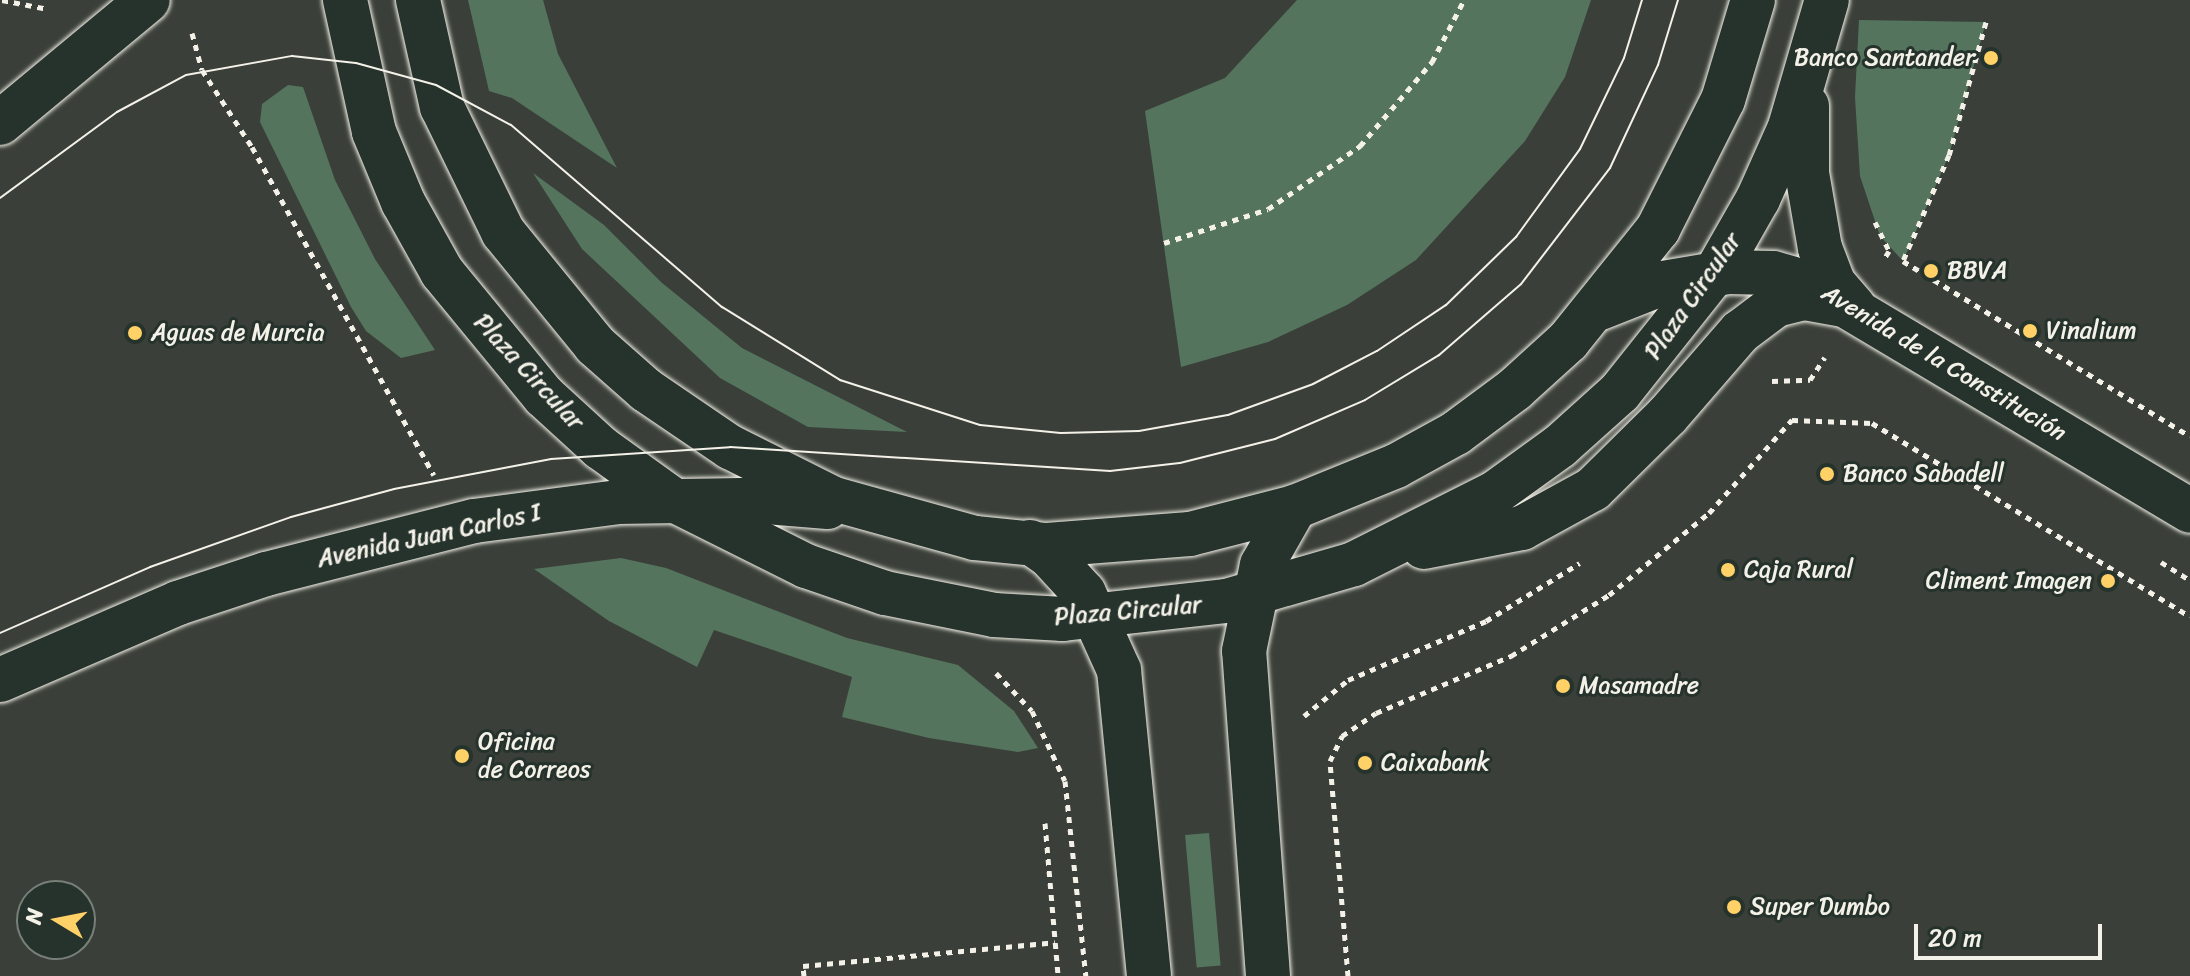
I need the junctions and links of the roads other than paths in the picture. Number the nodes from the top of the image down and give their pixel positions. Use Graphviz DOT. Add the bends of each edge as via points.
graph roads {
  1 [pos="148,0"];
  2 [pos="345,0"];
  3 [pos="418,0"];
  4 [pos="1753,0"];
  5 [pos="1827,0"];
  6 [pos="1815,52"];
  7 [pos="0,123"];
  8 [pos="1715,273"];
  9 [pos="1854,307"];
  10 [pos="1592,314"];
  11 [pos="672,499"];
  12 [pos="1295,507"];
  13 [pos="2190,511"];
  14 [pos="879,513"];
  15 [pos="1030,542"];
  16 [pos="1382,552"];
  17 [pos="1253,595"];
  18 [pos="1099,618"];
  19 [pos="0,680"];
  20 [pos="1149,976"];
  21 [pos="1268,976"];
  1 -- 7 [label="main road"];
  2 -- 11 [label="main road, Plaza Circular" via="374,132 403,202 442,272 544,396 601,448"];
  3 -- 14 [label="main road" via="442,107 469,170 503,232 576,323 646,390 705,433 834,499"];
  4 -- 10 [label="main road" via="1723,100 1693,166 1658,229"];
  5 -- 6 [label="main road, Plaza Circular"];
  6 -- 8 [label="main road, Plaza Circular" via="1765,185"];
  6 -- 9 [label="main road" via="1805,133 1812,215 1827,270"];
  8 -- 9 [label="main road, Avenida de la Constitución" via="1773,273 1808,283"];
  8 -- 10 [label="main road, Avenida de la Constitución" via="1638,291"];
  8 -- 16 [label="main road, Plaza Circular" via="1620,392 1560,446 1495,493"];
  9 -- 13 [label="main road, Avenida de la Constitución"];
  9 -- 16 [label="main road" via="1805,298 1758,315 1625,460 1593,489 1548,516 1522,528"];
  10 -- 12 [label="main road" via="1515,389 1456,433 1396,466"];
  11 -- 14 [label="main road, Avenida Juan Carlos I"];
  11 -- 18 [label="main road, Plaza Circular" via="806,566 885,593 994,615"];
  11 -- 19 [label="main road, Avenida Juan Carlos I" via="560,508 370,544 178,603"];
  12 -- 15 [label="main road" via="1190,534 1119,543"];
  12 -- 17 [label="main road" via="1271,542"];
  14 -- 15 [label="main road" via="975,538"];
  15 -- 18 [label="main road" via="1067,571"];
  16 -- 17 [label="main road, Plaza Circular"];
  17 -- 18 [label="main road, Plaza Circular"];
  17 -- 21 [label="main road" via="1244,687"];
  18 -- 20 [label="main road" via="1122,692"];
}
